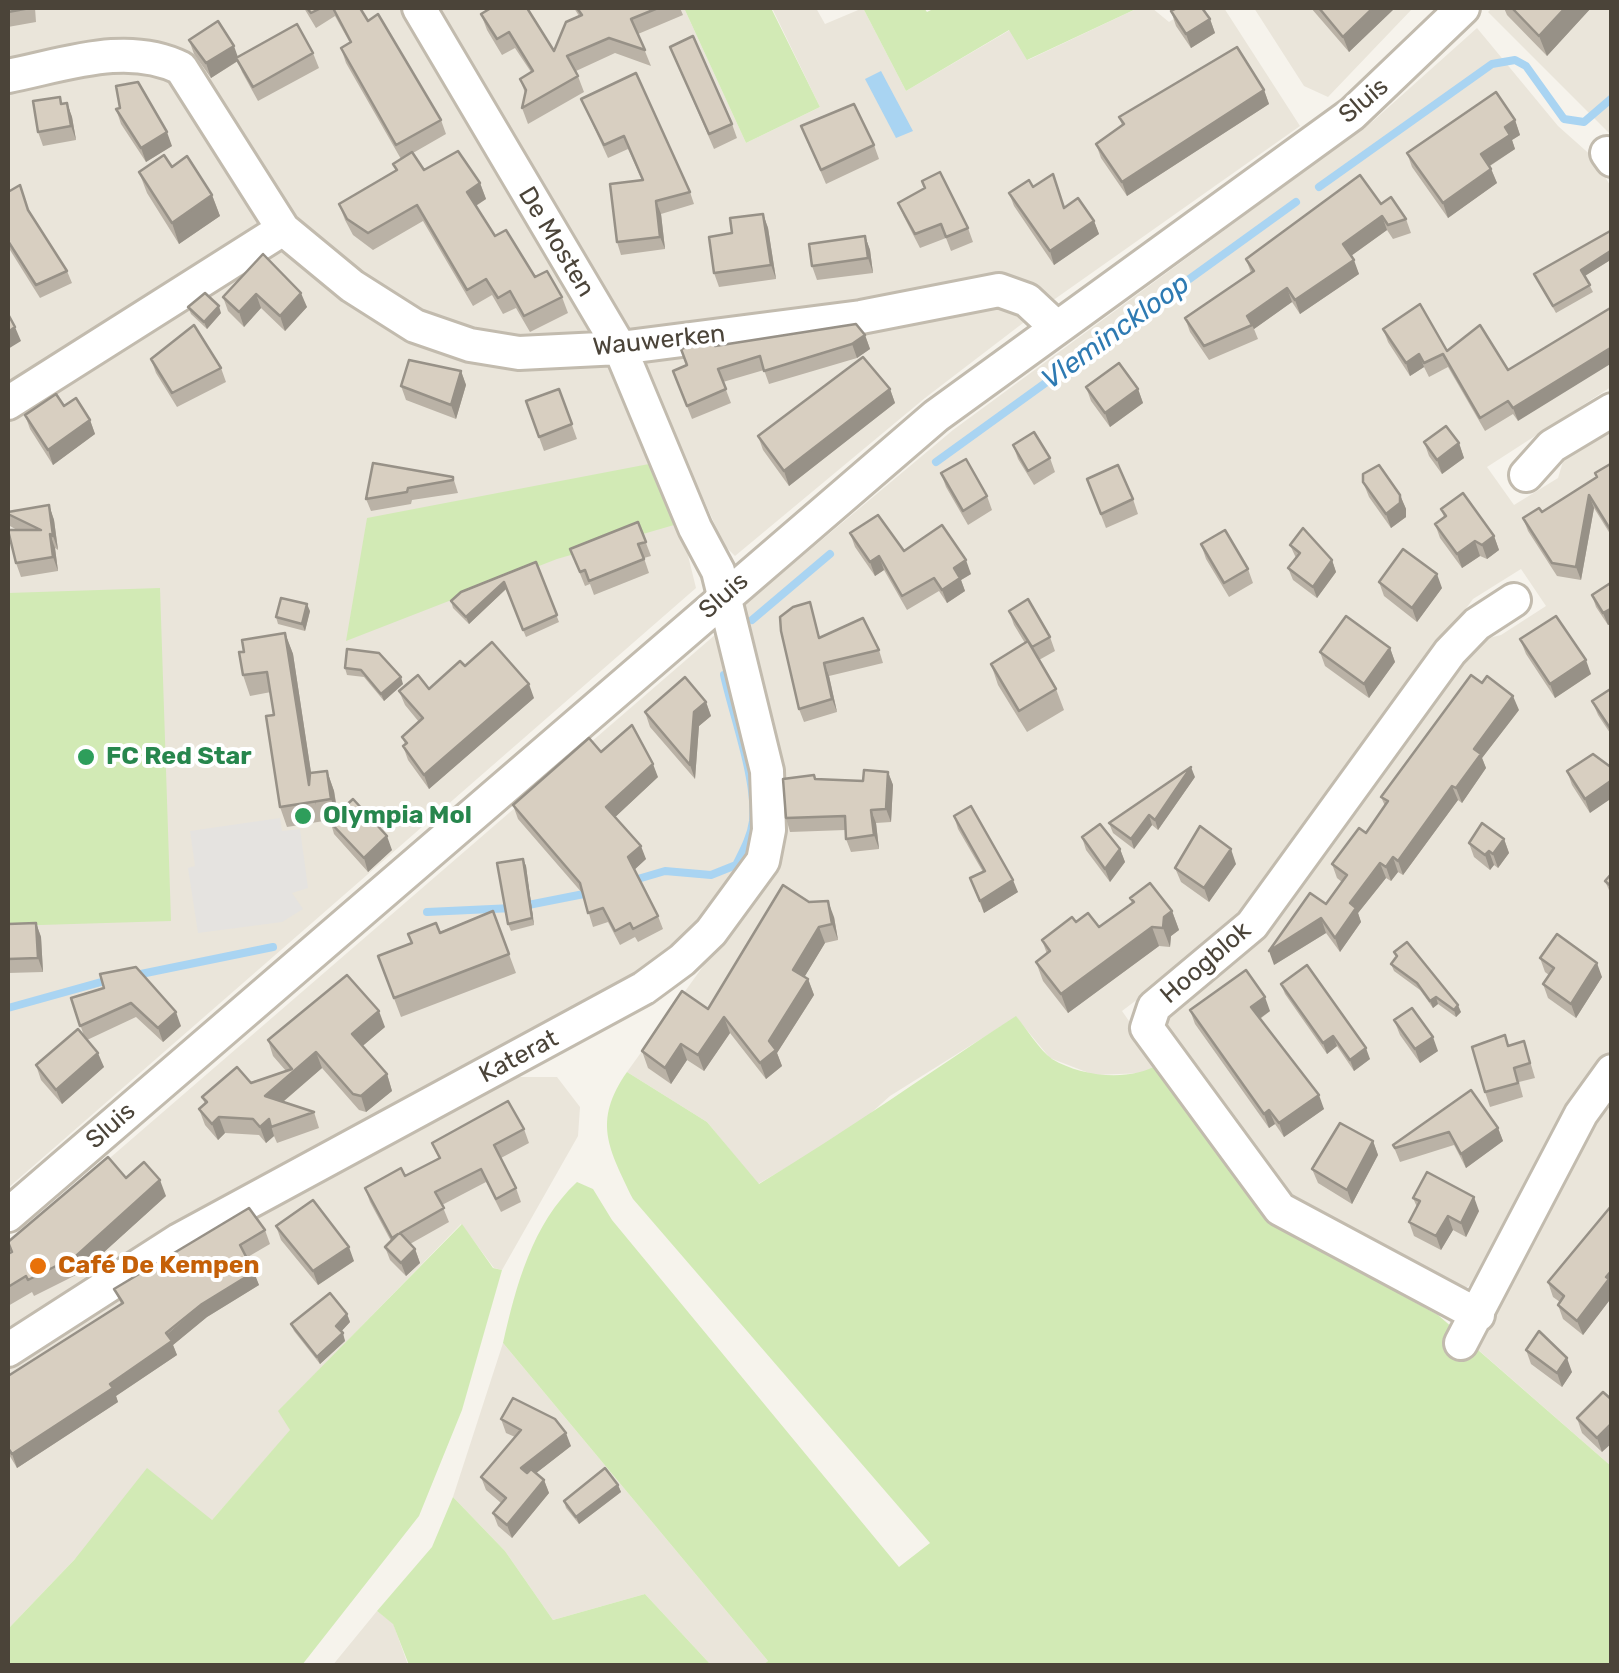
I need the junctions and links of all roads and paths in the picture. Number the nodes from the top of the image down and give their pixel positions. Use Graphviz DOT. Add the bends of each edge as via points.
graph roads {
  1 [pos="418,8"];
  2 [pos="1463,8"];
  3 [pos="8,76"];
  4 [pos="283,229"];
  5 [pos="1056,327"];
  6 [pos="620,348"];
  7 [pos="8,404"];
  8 [pos="1612,410"];
  9 [pos="1526,475"];
  10 [pos="724,595"];
  11 [pos="1514,600"];
  12 [pos="1612,1071"];
  13 [pos="8,1215"];
  14 [pos="8,1350"];
  1 -- 6 [label="street, De Mosten"];
  2 -- 5 [label="street, Sluis" via="1352,114"];
  3 -- 4 [label="street, Wauwerken" via="130,53 181,68"];
  4 -- 6 [label="street, Wauwerken" via="352,286 433,332 520,353"];
  4 -- 7 [label="street"];
  5 -- 6 [label="street, Wauwerken" via="1027,300 999,290 862,317"];
  5 -- 10 [label="street, Sluis" via="936,416"];
  6 -- 10 [label="street, De Mosten"];
  8 -- 9 [label="street" via="1552,446"];
  10 -- 13 [label="street, Sluis"];
  10 -- 14 [label="street, Katerat" via="767,771 769,830 762,861 710,932 644,988 179,1240"];
  11 -- 12 [label="street, Hoogblok" via="1450,652 1252,926 1154,1007 1147,1028 1280,1209 1470,1329 1581,1114"];
}
